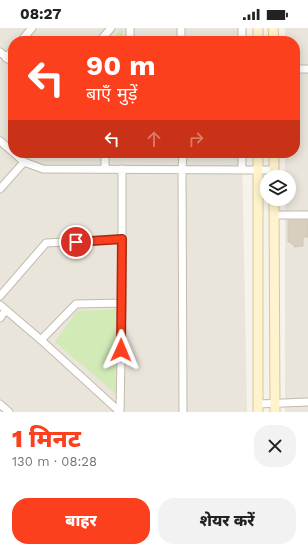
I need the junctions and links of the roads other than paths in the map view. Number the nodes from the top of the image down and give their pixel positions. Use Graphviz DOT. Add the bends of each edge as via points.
graph roads {
  1 [pos="32,28"];
  2 [pos="110,28"];
  3 [pos="25,36"];
  4 [pos="104,36"];
  5 [pos="0,52"];
  6 [pos="8,56"];
  7 [pos="6,58"];
  8 [pos="0,141"];
  9 [pos="8,148"];
  10 [pos="19,158"];
  11 [pos="105,158"];
  12 [pos="183,158"];
  13 [pos="242,158"];
  14 [pos="258,158"];
  15 [pos="274,158"];
  16 [pos="24,162"];
  17 [pos="105,169"];
  18 [pos="122,169"];
  19 [pos="182,169"];
  20 [pos="242,169"];
  21 [pos="258,169"];
  22 [pos="262,170"];
  23 [pos="274,170"];
  24 [pos="0,189"];
  25 [pos="274,206"];
  26 [pos="274,215"];
  27 [pos="308,215"];
  28 [pos="122,239"];
  29 [pos="0,296"];
  30 [pos="122,303"];
  31 [pos="0,305"];
  32 [pos="6,310"];
  33 [pos="0,318"];
  34 [pos="41,340"];
  35 [pos="308,402"];
  36 [pos="0,404"];
  37 [pos="258,408"];
  38 [pos="274,408"];
  39 [pos="9,412"];
  40 [pos="120,412"];
  41 [pos="183,412"];
  1 -- 3 [label="street"];
  2 -- 4 [label="street"];
  5 -- 7 [label="street"];
  6 -- 7 [label="street"];
  8 -- 9 [label="street"];
  10 -- 16 [label="street"];
  11 -- 17 [label="street"];
  12 -- 19 [label="street"];
  13 -- 20 [label="street"];
  14 -- 21 [label="street"];
  15 -- 23 [label="street"];
  16 -- 17 [label="street" via="43,169"];
  16 -- 24 [label="street"];
  17 -- 18 [label="street"];
  18 -- 19 [label="street"];
  18 -- 28 [label="street"];
  19 -- 20 [label="street"];
  19 -- 41 [label="street"];
  20 -- 21 [label="street"];
  21 -- 22 [label="street"];
  21 -- 37 [label="street"];
  25 -- 26 [label="street"];
  26 -- 27 [label="street"];
  26 -- 38 [label="street"];
  28 -- 29 [label="street" via="46,243"];
  28 -- 30 [label="street"];
  30 -- 34 [label="street" via="76,304"];
  30 -- 40 [label="street"];
  31 -- 32 [label="street"];
  32 -- 33 [label="street"];
  32 -- 34 [label="street"];
  34 -- 40 [label="street"];
  35 -- 38 [label="street"];
  36 -- 39 [label="street"];
  37 -- 38 [label="street"];
}
